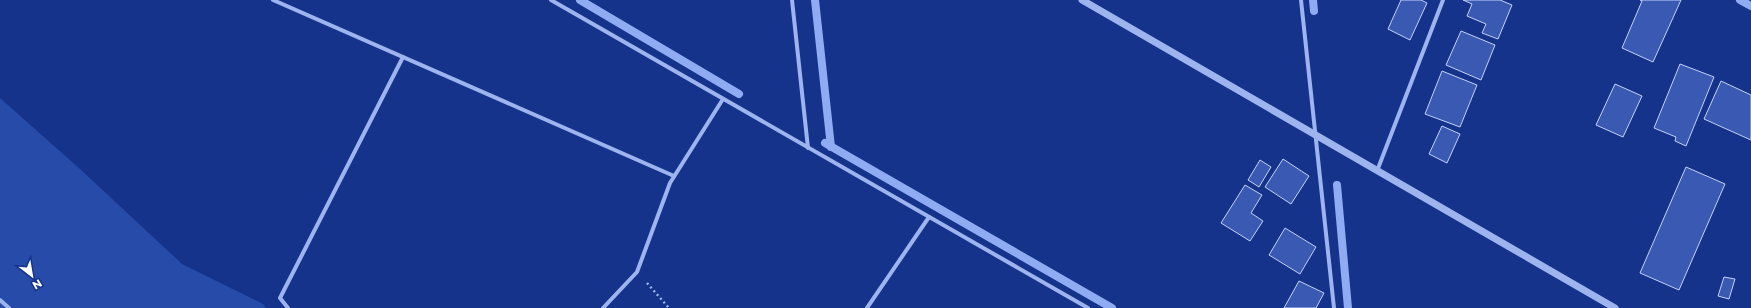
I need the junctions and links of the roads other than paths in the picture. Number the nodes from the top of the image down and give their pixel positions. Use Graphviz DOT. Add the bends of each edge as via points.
graph roads {
  1 [pos="273,0"];
  2 [pos="551,0"];
  3 [pos="792,0"];
  4 [pos="1082,0"];
  5 [pos="1301,0"];
  6 [pos="1443,0"];
  7 [pos="403,57"];
  8 [pos="723,99"];
  9 [pos="1316,136"];
  10 [pos="808,148"];
  11 [pos="1378,171"];
  12 [pos="674,176"];
  13 [pos="929,217"];
  14 [pos="0,300"];
  15 [pos="9,308"];
  16 [pos="288,308"];
  17 [pos="603,308"];
  18 [pos="866,308"];
  19 [pos="1088,308"];
  20 [pos="1334,308"];
  21 [pos="1614,308"];
  1 -- 7 [label="street"];
  2 -- 8 [label="street"];
  3 -- 10 [label="street"];
  4 -- 9 [label="street"];
  5 -- 9 [label="street"];
  6 -- 11 [label="street"];
  7 -- 12 [label="street"];
  7 -- 16 [label="street" via="280,298"];
  8 -- 10 [label="street"];
  8 -- 12 [label="street"];
  9 -- 11 [label="street"];
  9 -- 20 [label="street"];
  10 -- 13 [label="street"];
  11 -- 21 [label="street"];
  12 -- 17 [label="street" via="637,272"];
  13 -- 18 [label="street"];
  13 -- 19 [label="street"];
  14 -- 15 [label="street"];
}
